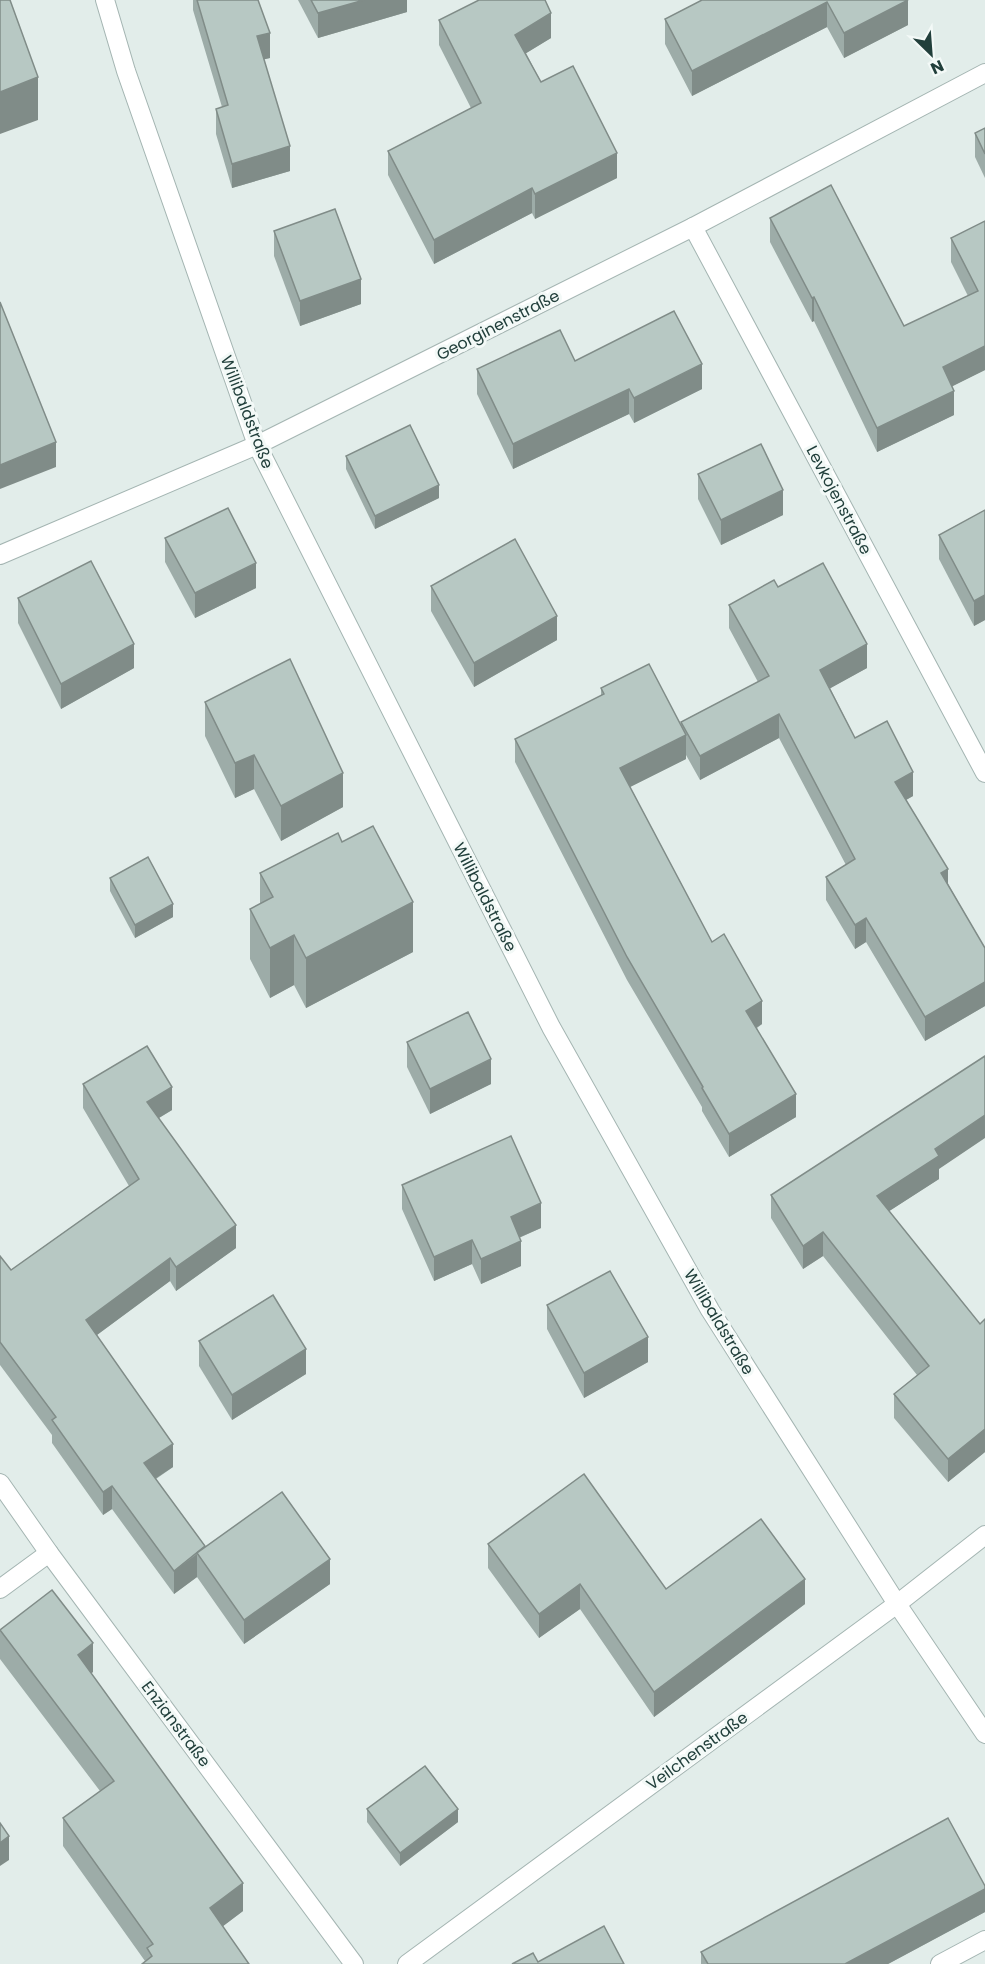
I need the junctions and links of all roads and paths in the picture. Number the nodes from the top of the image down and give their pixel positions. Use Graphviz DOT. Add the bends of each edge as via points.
graph roads {
  1 [pos="105,0"];
  2 [pos="985,73"];
  3 [pos="693,227"];
  4 [pos="257,446"];
  5 [pos="0,555"];
  6 [pos="985,773"];
  7 [pos="0,1483"];
  8 [pos="985,1535"];
  9 [pos="49,1553"];
  10 [pos="0,1589"];
  11 [pos="897,1604"];
  12 [pos="985,1734"];
  13 [pos="985,1940"];
  14 [pos="354,1964"];
  15 [pos="406,1964"];
  16 [pos="940,1964"];
  1 -- 4 [label="street, Willibaldstraße" via="126,71"];
  2 -- 3 [label="street, Georginenstraße"];
  3 -- 4 [label="street, Georginenstraße"];
  3 -- 6 [label="street, Levkojenstraße"];
  4 -- 5 [label="street, Georginenstraße"];
  4 -- 11 [label="street, Willibaldstraße" via="550,1027 710,1310"];
  7 -- 9 [label="street, Enzianstraße"];
  8 -- 11 [label="street, Veilchenstraße"];
  9 -- 10 [label="street"];
  9 -- 14 [label="street, Enzianstraße"];
  11 -- 12 [label="street, Willibaldstraße"];
  11 -- 15 [label="street, Veilchenstraße"];
  13 -- 16 [label="street"];
}
